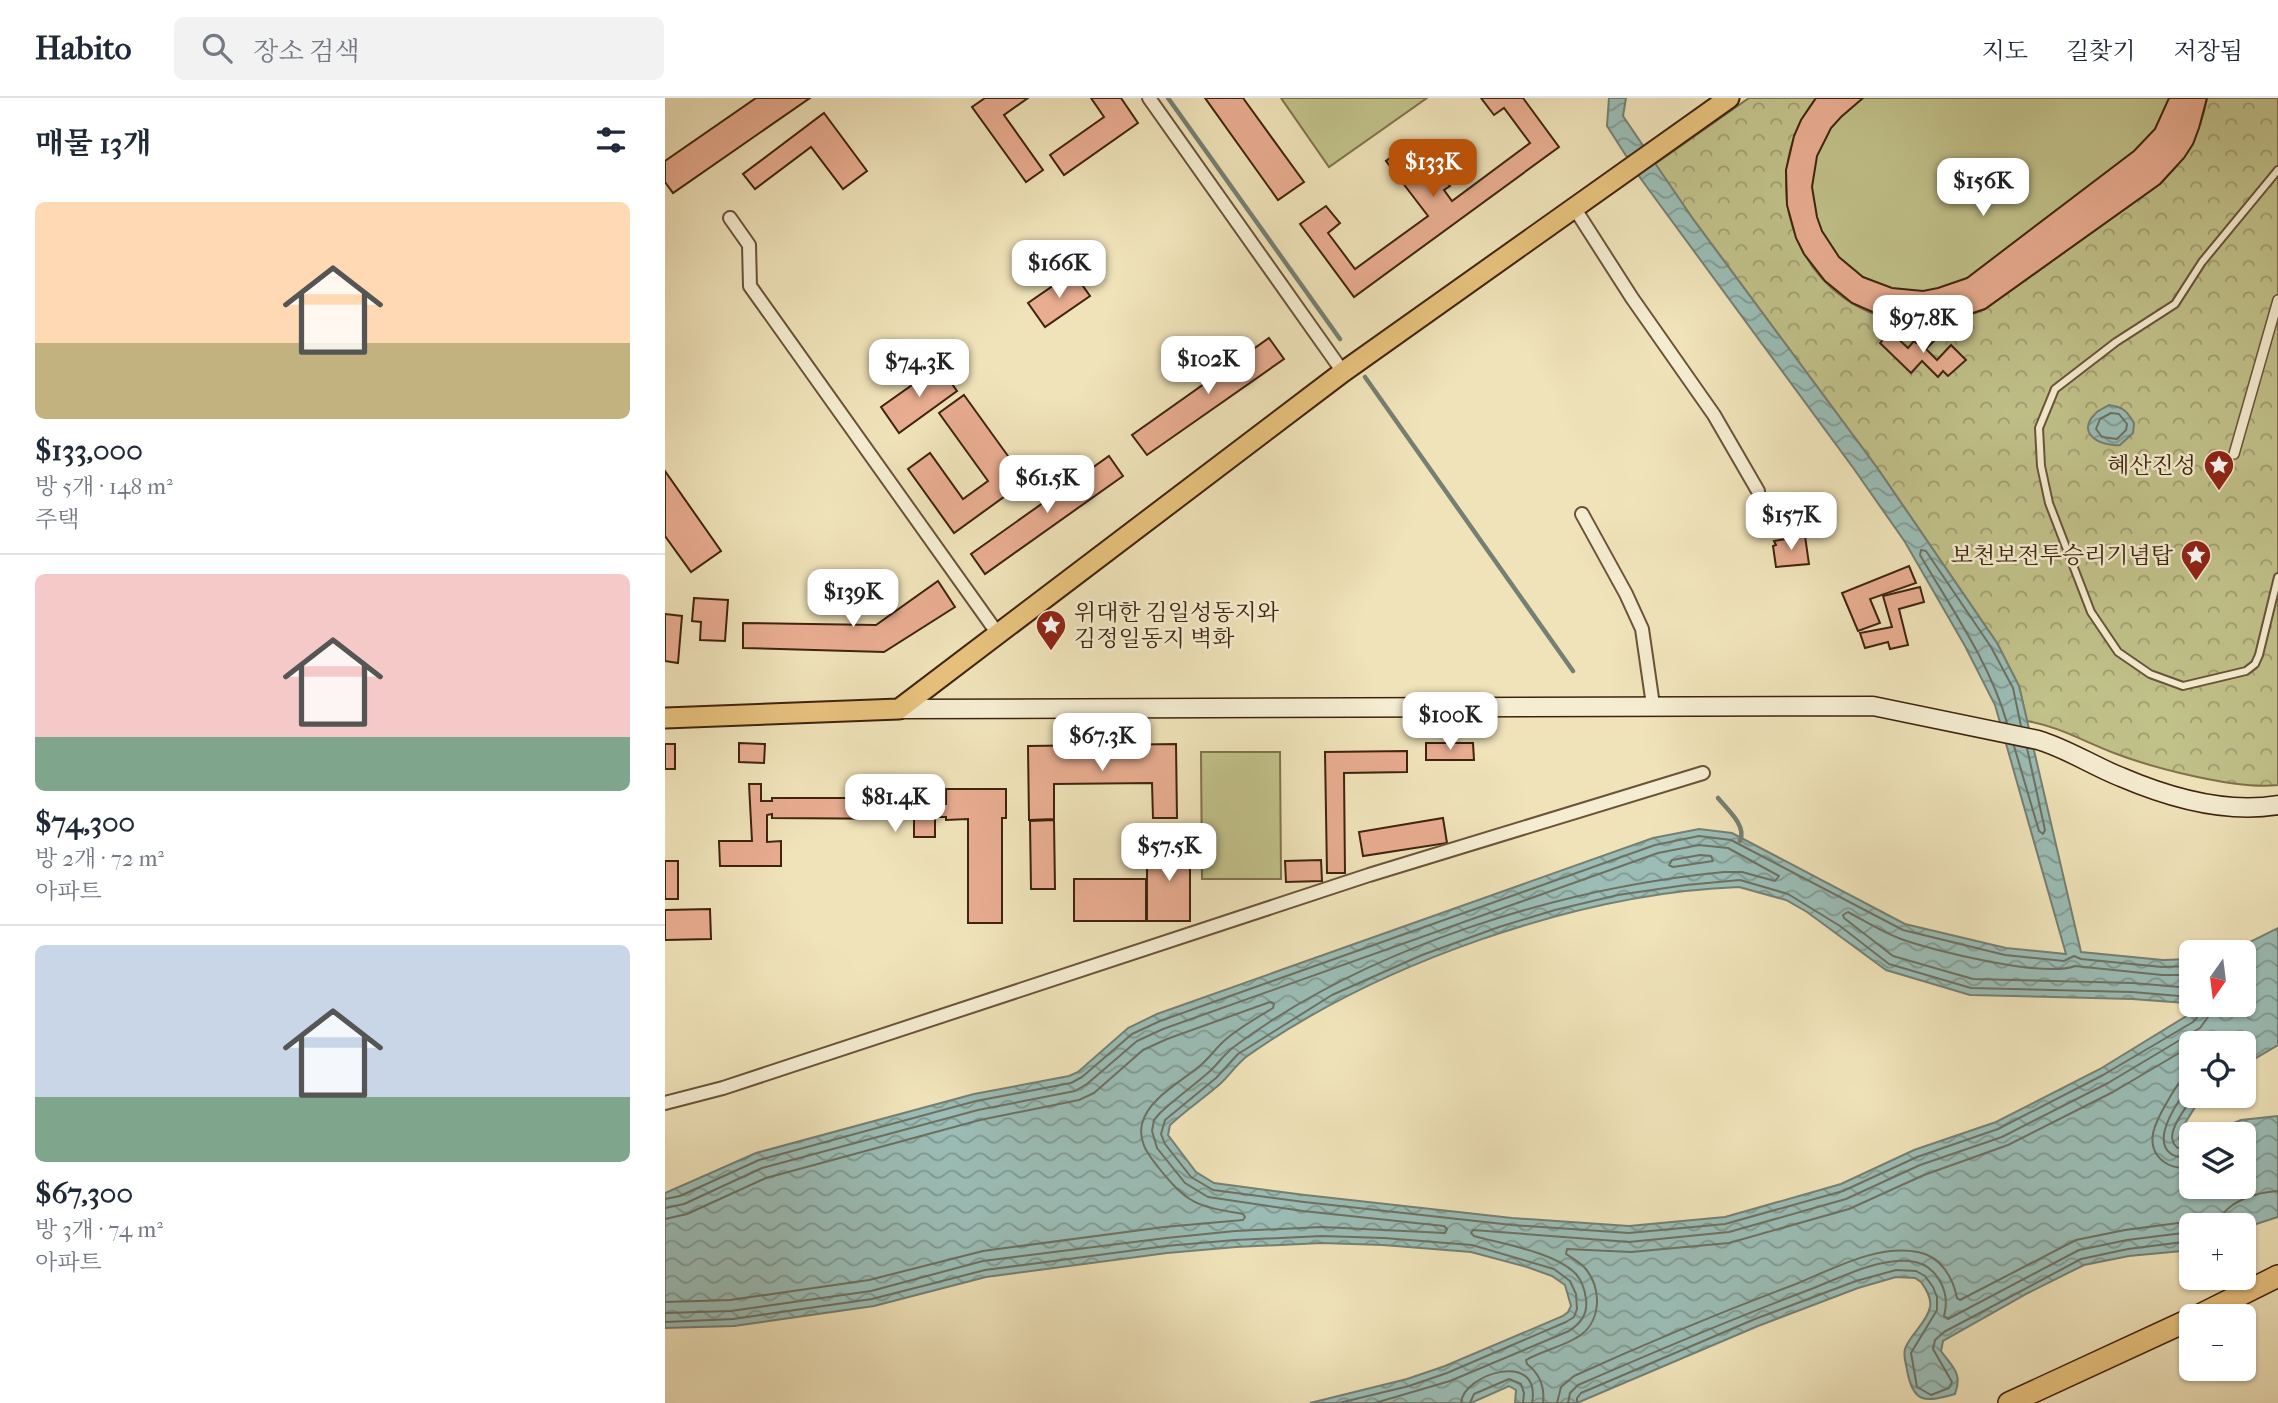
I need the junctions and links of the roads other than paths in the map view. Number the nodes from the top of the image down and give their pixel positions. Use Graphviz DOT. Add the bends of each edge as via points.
graph roads {
  1 [pos="1149,98"];
  2 [pos="1729,98"];
  3 [pos="2278,170"];
  4 [pos="1575,209"];
  5 [pos="730,218"];
  6 [pos="2278,300"];
  7 [pos="1343,372"];
  8 [pos="2234,454"];
  9 [pos="1758,491"];
  10 [pos="1582,514"];
  11 [pos="2278,577"];
  12 [pos="998,634"];
  13 [pos="1653,705"];
  14 [pos="899,709"];
  15 [pos="665,718"];
  16 [pos="1703,773"];
  17 [pos="2278,805"];
  18 [pos="665,1103"];
  19 [pos="2278,1276"];
  20 [pos="2222,1304"];
  21 [pos="2179,1325"];
  22 [pos="2009,1403"];
  1 -- 7 [label="street"];
  2 -- 4 [label="main road"];
  3 -- 11 [label="lane" via="2202,262 2175,304 2055,389 2039,428 2049,503 2091,612 2118,652 2150,674 2183,685 2246,671 2259,655"];
  4 -- 7 [label="main road"];
  4 -- 9 [label="street" via="1714,415"];
  5 -- 12 [label="street" via="748,245 750,286"];
  6 -- 8 [label="street"];
  7 -- 12 [label="main road"];
  10 -- 13 [label="street" via="1642,629"];
  12 -- 14 [label="main road"];
  13 -- 14 [label="main road"];
  13 -- 17 [label="main road" via="1873,706 2059,746 2121,777 2203,804 2231,808"];
  14 -- 15 [label="main road"];
  16 -- 18 [label="street" via="1369,875 723,1088"];
  19 -- 20 [label="highway"];
  21 -- 22 [label="highway"];
}
